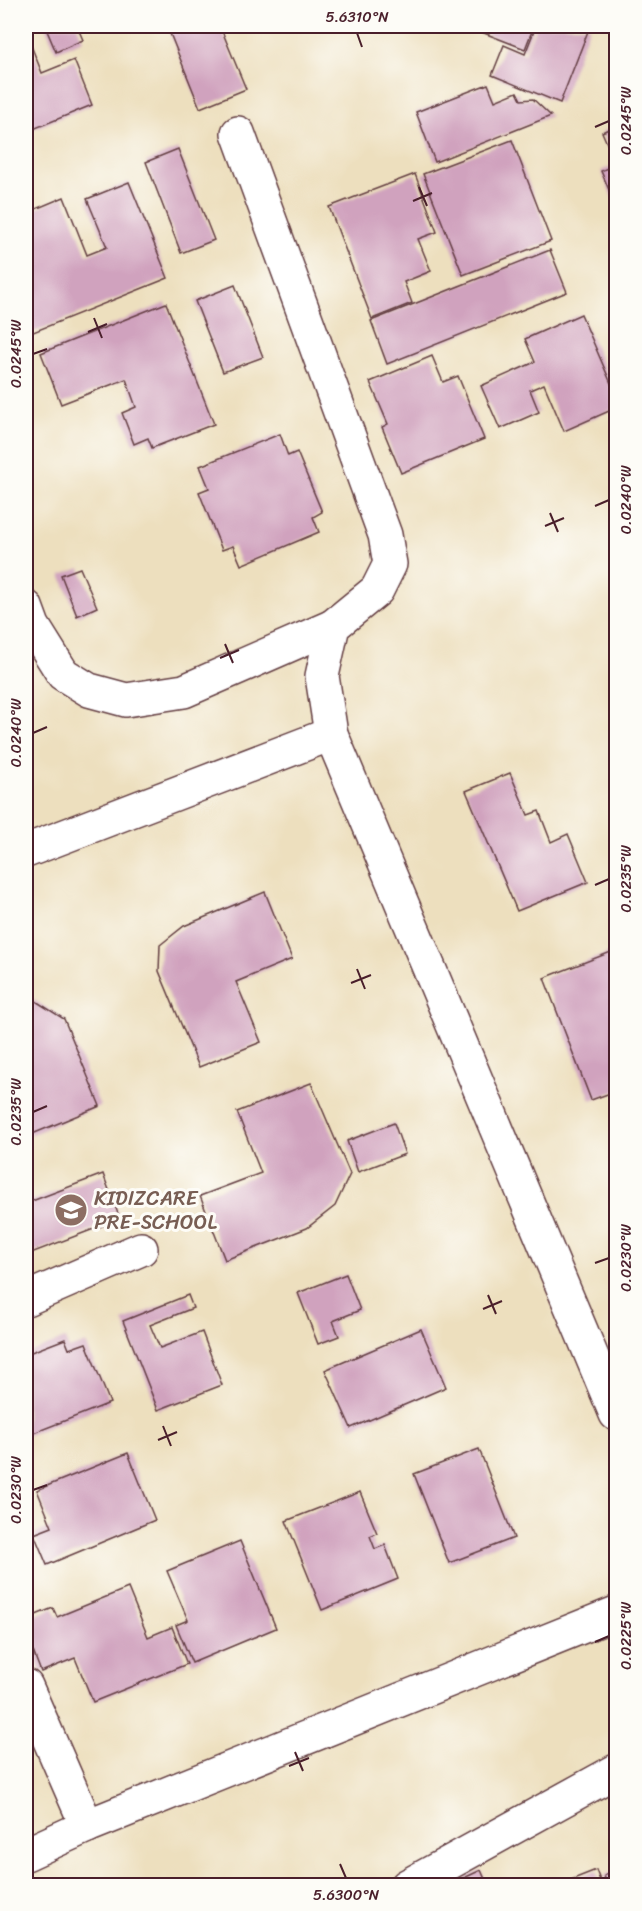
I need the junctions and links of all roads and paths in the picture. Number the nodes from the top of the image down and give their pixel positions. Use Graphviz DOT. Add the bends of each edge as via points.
graph roads {
  1 [pos="238,133"];
  2 [pos="26,607"];
  3 [pos="333,626"];
  4 [pos="331,734"];
  5 [pos="26,851"];
  6 [pos="141,1249"];
  7 [pos="26,1299"];
  8 [pos="616,1414"];
  9 [pos="616,1613"];
  10 [pos="26,1686"];
  11 [pos="616,1771"];
  12 [pos="87,1826"];
  13 [pos="26,1854"];
  14 [pos="407,1886"];
  1 -- 3 [label="street" via="385,534 390,564 377,590"];
  2 -- 3 [label="street" via="33,626 63,674 89,690 126,700 184,691"];
  3 -- 4 [label="street" via="322,676"];
  4 -- 5 [label="street"];
  4 -- 8 [label="street"];
  6 -- 7 [label="street"];
  9 -- 12 [label="street"];
  10 -- 12 [label="street"];
  11 -- 14 [label="street"];
  12 -- 13 [label="street"];
}
